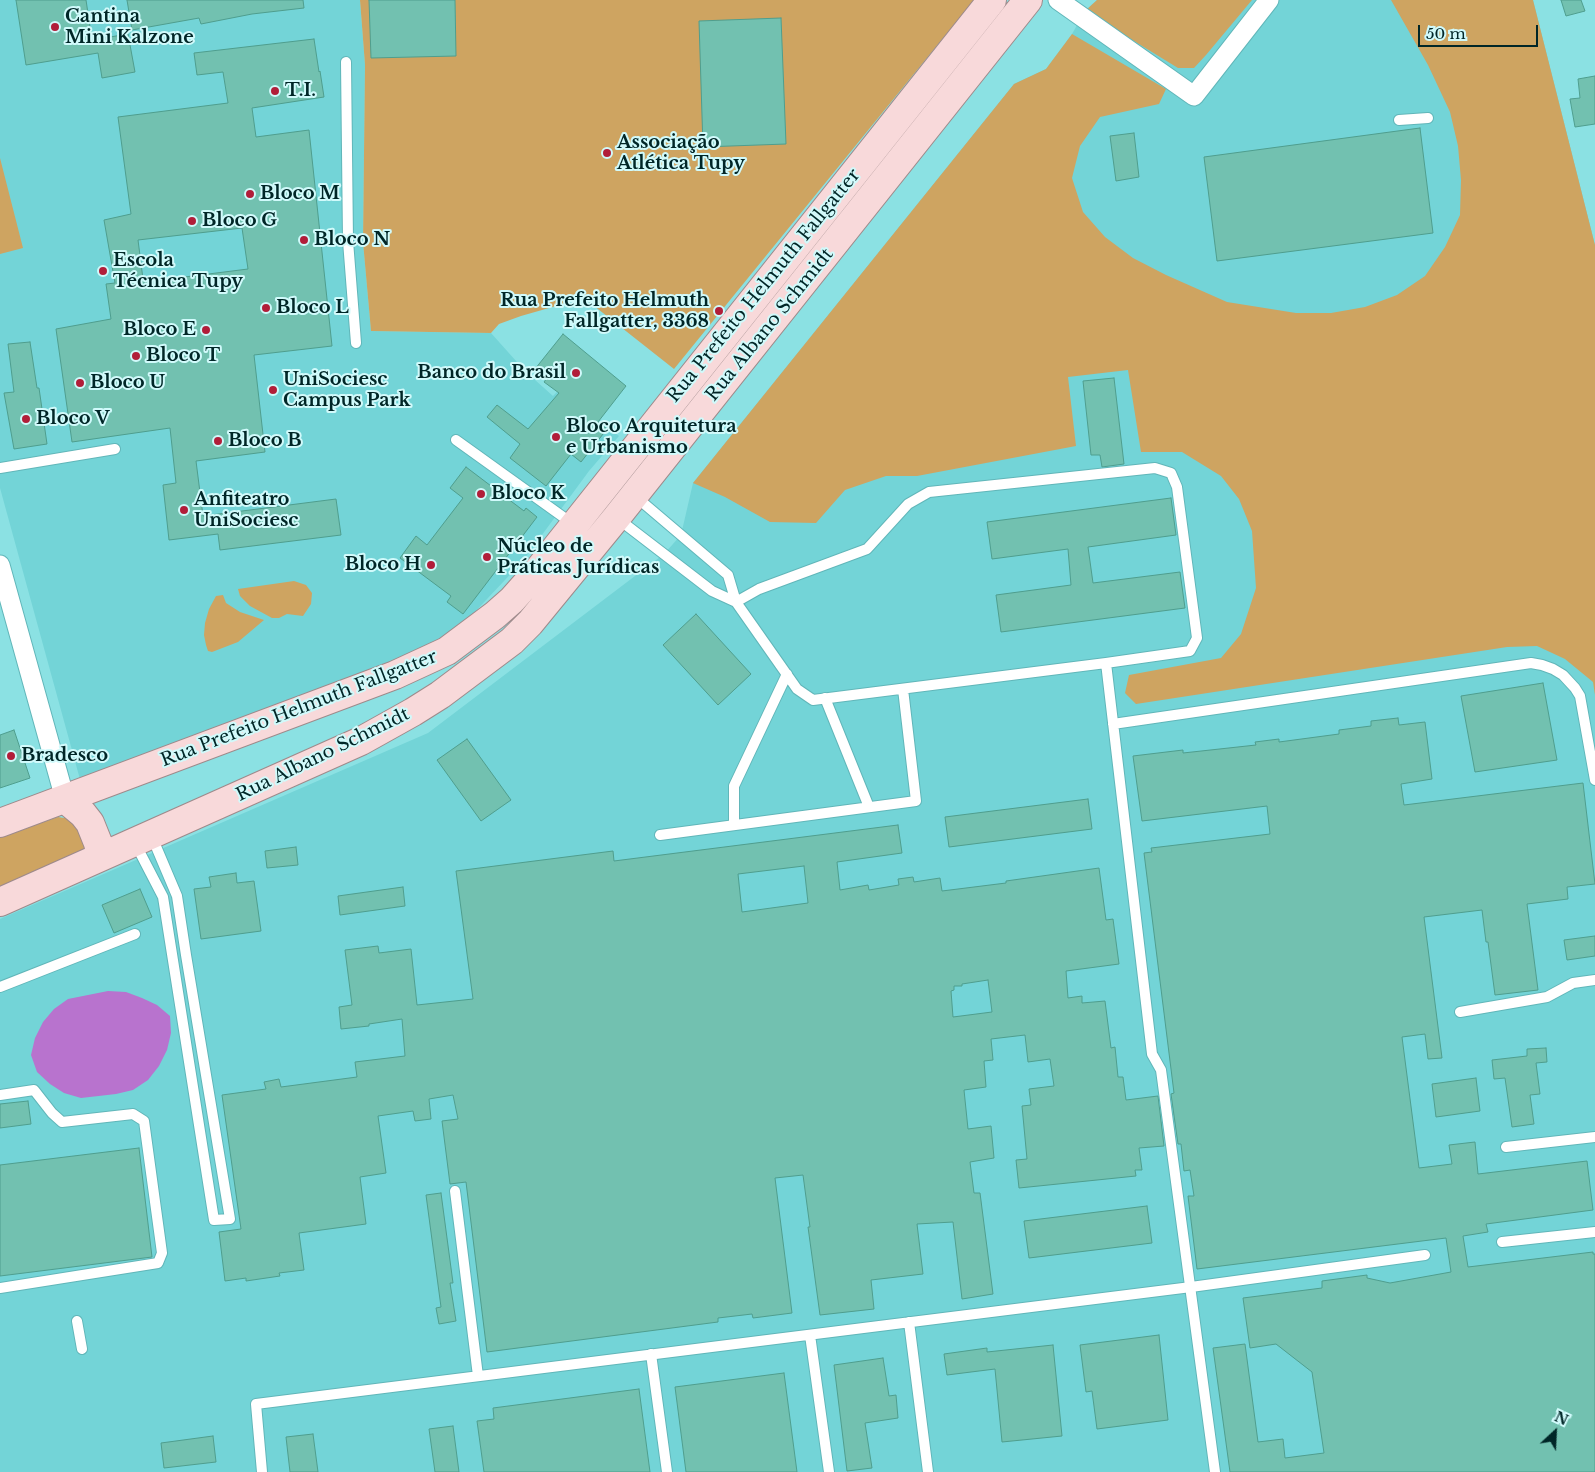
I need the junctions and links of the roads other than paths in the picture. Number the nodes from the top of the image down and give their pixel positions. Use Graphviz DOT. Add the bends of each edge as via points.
graph roads {
  1 [pos="992,0"];
  2 [pos="1028,0"];
  3 [pos="1058,0"];
  4 [pos="1269,0"];
  5 [pos="346,62"];
  6 [pos="1428,118"];
  7 [pos="1399,120"];
  8 [pos="356,343"];
  9 [pos="456,440"];
  10 [pos="115,449"];
  11 [pos="0,468"];
  12 [pos="634,495"];
  13 [pos="616,518"];
  14 [pos="574,525"];
  15 [pos="0,564"];
  16 [pos="736,602"];
  17 [pos="1106,663"];
  18 [pos="787,674"];
  19 [pos="902,689"];
  20 [pos="825,698"];
  21 [pos="1113,724"];
  22 [pos="1595,780"];
  23 [pos="65,799"];
  24 [pos="869,807"];
  25 [pos="0,824"];
  26 [pos="734,825"];
  27 [pos="660,835"];
  28 [pos="143,838"];
  29 [pos="100,857"];
  30 [pos="0,902"];
  31 [pos="134,934"];
  32 [pos="1595,980"];
  33 [pos="0,987"];
  34 [pos="1460,1012"];
  35 [pos="0,1094"];
  36 [pos="1595,1137"];
  37 [pos="1506,1147"];
  38 [pos="455,1191"];
  39 [pos="1595,1232"];
  40 [pos="1502,1242"];
  41 [pos="1425,1255"];
  42 [pos="1191,1287"];
  43 [pos="0,1288"];
  44 [pos="76,1321"];
  45 [pos="909,1322"];
  46 [pos="810,1335"];
  47 [pos="82,1349"];
  48 [pos="651,1354"];
  49 [pos="478,1376"];
  50 [pos="262,1472"];
  51 [pos="667,1472"];
  52 [pos="829,1472"];
  53 [pos="928,1472"];
  54 [pos="1215,1472"];
  1 -- 14 [label="main road, Rua Prefeito Helmuth Fallgatter"];
  2 -- 12 [label="main road, Rua Albano Schmidt"];
  3 -- 4 [label="street" via="1194,96"];
  5 -- 8 [label="lane" via="348,241"];
  6 -- 7 [label="lane"];
  9 -- 14 [label="lane"];
  10 -- 11 [label="lane"];
  12 -- 13 [label="main road, Rua Albano Schmidt"];
  12 -- 16 [label="lane" via="728,575"];
  13 -- 16 [label="lane" via="712,590"];
  13 -- 28 [label="main road, Rua Albano Schmidt" via="530,623 440,695 352,745"];
  14 -- 23 [label="main road, Rua Prefeito Helmuth Fallgatter" via="512,600 447,650 395,675"];
  15 -- 23 [label="street"];
  16 -- 17 [label="lane" via="759,589 867,549 908,504 929,492 1155,468 1171,473 1177,487 1198,638 1190,650"];
  16 -- 18 [label="lane"];
  17 -- 19 [label="lane"];
  17 -- 21 [label="lane"];
  18 -- 20 [label="lane" via="797,689 813,700"];
  18 -- 26 [label="lane" via="734,786"];
  19 -- 20 [label="lane"];
  19 -- 24 [label="lane" via="916,801"];
  20 -- 24 [label="lane"];
  21 -- 22 [label="lane" via="1531,664 1548,667 1563,675 1580,696"];
  21 -- 42 [label="lane" via="1152,1054 1162,1070"];
  23 -- 25 [label="main road, Rua Prefeito Helmuth Fallgatter"];
  23 -- 29 [label="main road" via="90,823"];
  24 -- 26 [label="lane"];
  26 -- 27 [label="lane"];
  28 -- 28 [label="lane" via="162,897 214,1220 230,1219 178,896"];
  28 -- 29 [label="main road, Rua Albano Schmidt"];
  29 -- 30 [label="main road, Rua Albano Schmidt"];
  31 -- 33 [label="lane"];
  32 -- 34 [label="lane" via="1573,984 1547,997"];
  35 -- 43 [label="lane" via="34,1090 62,1122 132,1114 144,1121 162,1253 158,1263"];
  36 -- 37 [label="lane"];
  38 -- 49 [label="lane"];
  39 -- 40 [label="lane"];
  41 -- 42 [label="lane"];
  42 -- 45 [label="lane"];
  42 -- 54 [label="lane"];
  44 -- 47 [label="lane"];
  45 -- 46 [label="lane"];
  45 -- 53 [label="lane"];
  46 -- 48 [label="lane"];
  46 -- 52 [label="lane"];
  48 -- 49 [label="lane"];
  48 -- 51 [label="lane"];
  49 -- 50 [label="lane" via="256,1404"];
}
